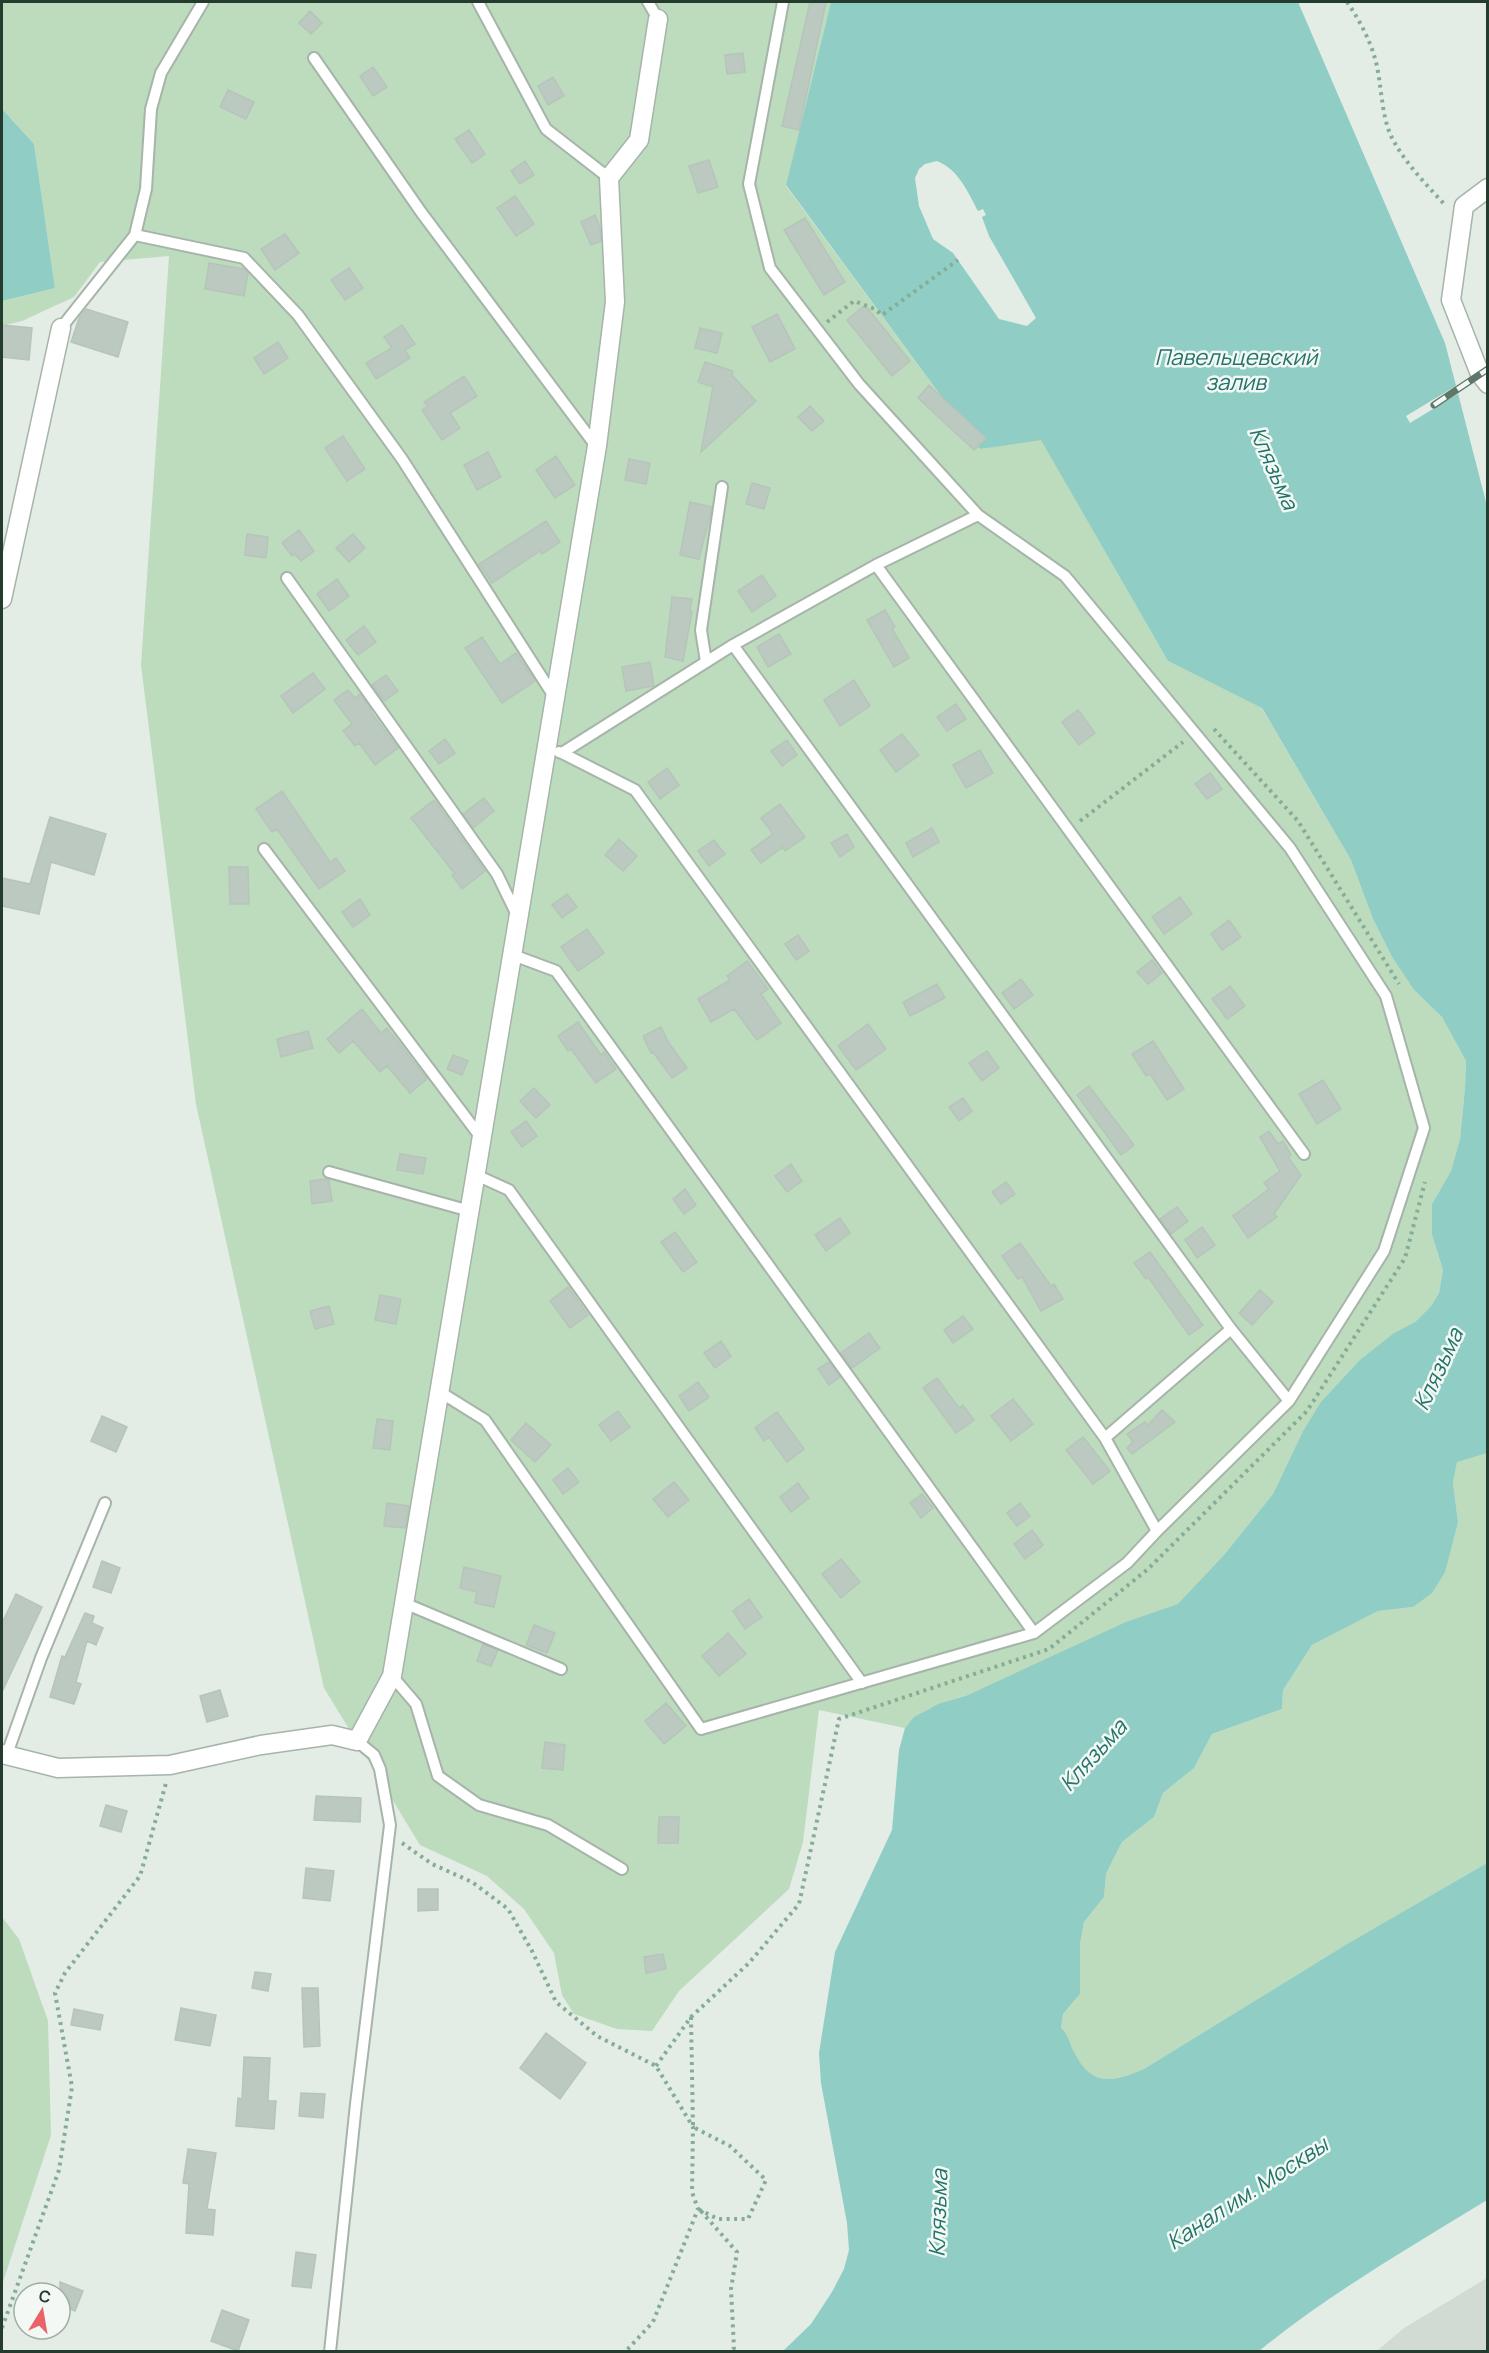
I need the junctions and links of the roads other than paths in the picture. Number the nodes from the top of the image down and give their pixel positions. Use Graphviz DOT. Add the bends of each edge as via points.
graph roads {
  1 [pos="203,2"];
  2 [pos="478,2"];
  3 [pos="648,2"];
  4 [pos="783,2"];
  5 [pos="658,19"];
  6 [pos="314,58"];
  7 [pos="609,178"];
  8 [pos="1488,188"];
  9 [pos="135,236"];
  10 [pos="61,328"];
  11 [pos="1488,384"];
  12 [pos="597,446"];
  13 [pos="722,487"];
  14 [pos="978,515"];
  15 [pos="876,565"];
  16 [pos="287,578"];
  17 [pos="2,598"];
  18 [pos="733,645"];
  19 [pos="706,662"];
  20 [pos="555,698"];
  21 [pos="554,751"];
  22 [pos="264,849"];
  23 [pos="519,919"];
  24 [pos="513,955"];
  25 [pos="482,1139"];
  26 [pos="1305,1154"];
  27 [pos="329,1172"];
  28 [pos="476,1175"];
  29 [pos="470,1211"];
  30 [pos="1231,1329"];
  31 [pos="440,1392"];
  32 [pos="1289,1401"];
  33 [pos="1105,1438"];
  34 [pos="105,1503"];
  35 [pos="1156,1531"];
  36 [pos="404,1603"];
  37 [pos="1034,1634"];
  38 [pos="561,1669"];
  39 [pos="392,1676"];
  40 [pos="862,1683"];
  41 [pos="357,1741"];
  42 [pos="4,1754"];
  43 [pos="622,1869"];
  44 [pos="330,2352"];
  1 -- 9 [label="lane" via="161,73 152,109 146,189"];
  2 -- 7 [label="lane" via="546,129"];
  3 -- 5 [label="lane"];
  4 -- 14 [label="lane" via="748,184 770,267 859,384"];
  5 -- 7 [label="street" via="639,140"];
  6 -- 12 [label="lane" via="421,212"];
  7 -- 12 [label="street" via="615,302"];
  8 -- 11 [label="street" via="1464,206 1451,300 1480,374"];
  9 -- 10 [label="lane"];
  9 -- 20 [label="lane" via="244,258 298,315 402,459"];
  10 -- 17 [label="street"];
  12 -- 20 [label="street"];
  13 -- 19 [label="lane" via="701,630"];
  14 -- 15 [label="lane"];
  14 -- 32 [label="lane" via="1065,576 1290,848 1386,996 1424,1128 1384,1251"];
  15 -- 18 [label="lane"];
  15 -- 26 [label="lane"];
  16 -- 23 [label="lane" via="497,874"];
  18 -- 19 [label="lane"];
  18 -- 30 [label="lane"];
  19 -- 21 [label="lane"];
  20 -- 21 [label="street"];
  21 -- 23 [label="street"];
  21 -- 33 [label="lane" via="635,790"];
  22 -- 25 [label="lane"];
  23 -- 24 [label="street"];
  24 -- 25 [label="street"];
  24 -- 37 [label="lane" via="556,971"];
  25 -- 28 [label="street"];
  27 -- 29 [label="lane"];
  28 -- 29 [label="street"];
  28 -- 40 [label="lane" via="509,1190"];
  29 -- 31 [label="street"];
  30 -- 32 [label="lane"];
  30 -- 33 [label="lane"];
  31 -- 36 [label="street"];
  31 -- 40 [label="lane" via="485,1420 701,1730"];
  32 -- 35 [label="lane"];
  33 -- 35 [label="lane"];
  34 -- 42 [label="lane"];
  35 -- 37 [label="lane" via="1127,1563"];
  36 -- 38 [label="lane"];
  36 -- 39 [label="street"];
  37 -- 40 [label="lane"];
  39 -- 41 [label="street"];
  39 -- 43 [label="lane" via="416,1704 438,1776 479,1805 548,1825"];
  41 -- 42 [label="street" via="332,1735 261,1745 170,1765 58,1768"];
  41 -- 44 [label="lane" via="374,1755 380,1769 390,1825"];
}
